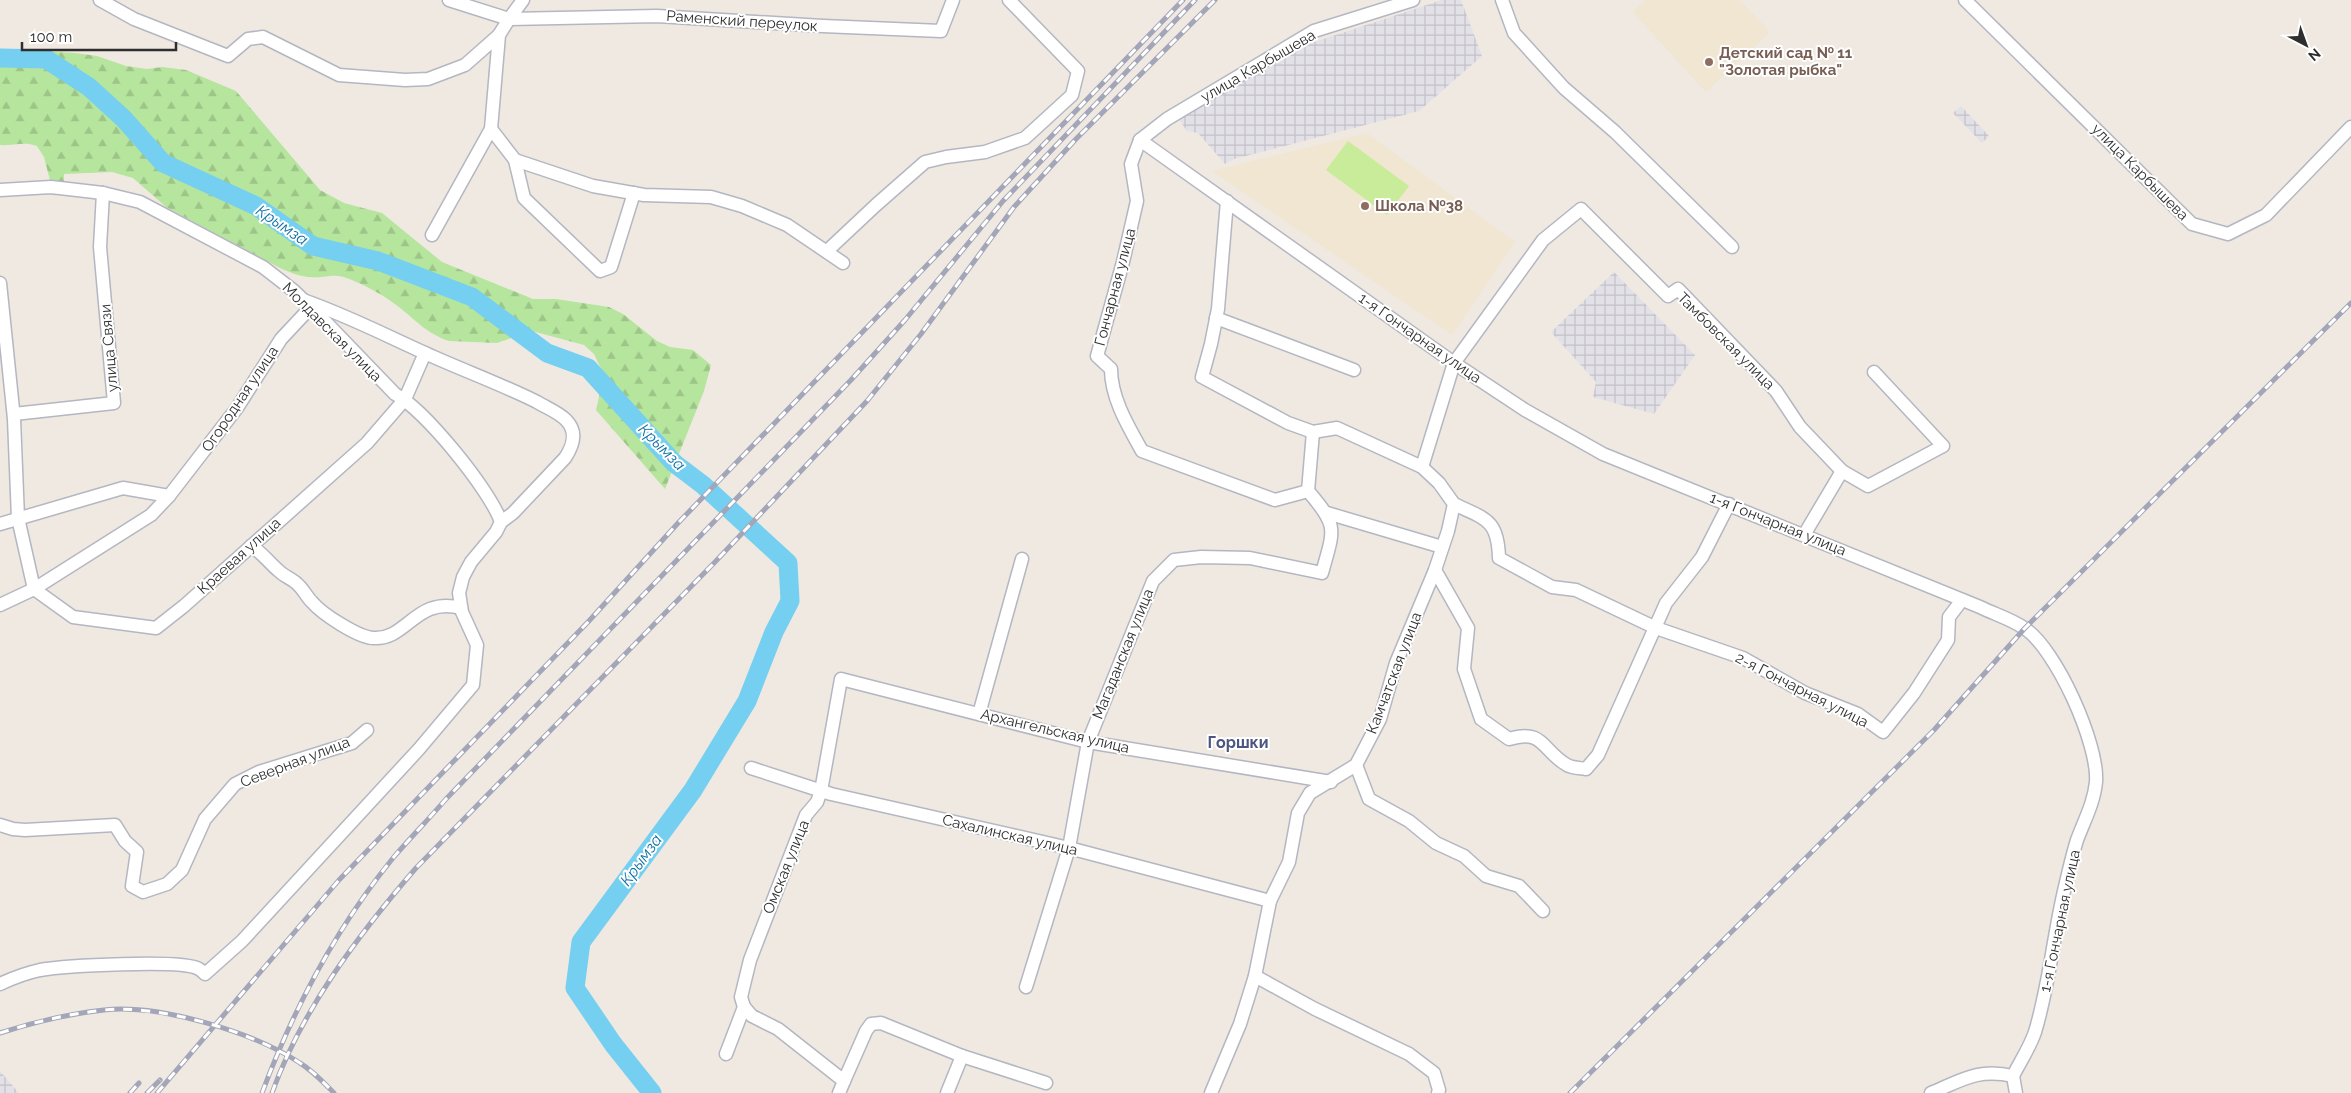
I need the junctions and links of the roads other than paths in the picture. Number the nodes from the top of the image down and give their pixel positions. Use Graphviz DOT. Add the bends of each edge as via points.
graph roads {
  1 [pos="100,0"];
  2 [pos="449,0"];
  3 [pos="523,0"];
  4 [pos="954,0"];
  5 [pos="1009,0"];
  6 [pos="1413,0"];
  7 [pos="1502,0"];
  8 [pos="1965,0"];
  9 [pos="509,19"];
  10 [pos="498,35"];
  11 [pos="2351,127"];
  12 [pos="491,129"];
  13 [pos="1140,140"];
  14 [pos="514,160"];
  15 [pos="0,190"];
  16 [pos="103,192"];
  17 [pos="634,193"];
  18 [pos="1226,201"];
  19 [pos="432,234"];
  20 [pos="1732,247"];
  21 [pos="828,251"];
  22 [pos="843,263"];
  23 [pos="0,283"];
  24 [pos="307,304"];
  25 [pos="1216,318"];
  26 [pos="424,353"];
  27 [pos="1454,363"];
  28 [pos="1354,370"];
  29 [pos="1874,372"];
  30 [pos="405,399"];
  31 [pos="14,414"];
  32 [pos="1313,432"];
  33 [pos="1422,467"];
  34 [pos="1842,471"];
  35 [pos="1308,491"];
  36 [pos="169,496"];
  37 [pos="1454,504"];
  38 [pos="1729,504"];
  39 [pos="1327,513"];
  40 [pos="18,518"];
  41 [pos="501,522"];
  42 [pos="0,524"];
  43 [pos="1804,535"];
  44 [pos="251,546"];
  45 [pos="1442,547"];
  46 [pos="1022,559"];
  47 [pos="1435,570"];
  48 [pos="34,589"];
  49 [pos="0,596"];
  50 [pos="1962,600"];
  51 [pos="0,605"];
  52 [pos="461,608"];
  53 [pos="1656,628"];
  54 [pos="841,679"];
  55 [pos="979,714"];
  56 [pos="367,730"];
  57 [pos="1088,742"];
  58 [pos="1356,765"];
  59 [pos="751,768"];
  60 [pos="1332,782"];
  61 [pos="821,791"];
  62 [pos="0,825"];
  63 [pos="1069,848"];
  64 [pos="1270,901"];
  65 [pos="1543,911"];
  66 [pos="1256,976"];
  67 [pos="0,984"];
  68 [pos="1026,987"];
  69 [pos="744,1007"];
  70 [pos="726,1054"];
  71 [pos="962,1056"];
  72 [pos="2013,1076"];
  73 [pos="1046,1083"];
  74 [pos="842,1087"];
  75 [pos="947,1093"];
  76 [pos="1211,1093"];
  77 [pos="1438,1093"];
  78 [pos="1931,1093"];
  79 [pos="2016,1093"];
  1 -- 10 [label="street" via="134,19 228,56 248,39 263,37 339,75 375,79 428,79 465,65"];
  2 -- 9 [label="street"];
  3 -- 9 [label="street"];
  4 -- 9 [label="street, Раменский переулок" via="941,31 657,16"];
  5 -- 21 [label="street" via="1078,71 1072,96 1025,138 985,152 925,162 846,231"];
  6 -- 13 [label="street, улица Карбышева" via="1314,31 1167,119"];
  7 -- 20 [label="street" via="1514,33 1564,88 1615,132"];
  8 -- 11 [label="street, улица Карбышева" via="2192,224 2228,234 2266,215"];
  9 -- 10 [label="street"];
  10 -- 12 [label="street"];
  12 -- 14 [label="street"];
  12 -- 19 [label="street"];
  13 -- 18 [label="street, 1-я Гончарная улица"];
  13 -- 35 [label="street, Гончарная улица" via="1131,164 1138,201 1097,356 1111,369 1111,385 1128,427 1142,451 1275,500"];
  14 -- 17 [label="street" via="594,186"];
  14 -- 17 [label="street" via="524,198 600,271 611,267"];
  15 -- 16 [label="street, Молдавская улица" via="51,187"];
  16 -- 24 [label="street, Молдавская улица" via="140,202 263,267"];
  16 -- 31 [label="street, улица Связи" via="100,247 114,404"];
  17 -- 21 [label="street" via="712,197 787,225"];
  18 -- 25 [label="street, 2-я Гончарная улица"];
  18 -- 27 [label="street, 1-я Гончарная улица"];
  21 -- 22 [label="street"];
  23 -- 31 [label="street"];
  24 -- 26 [label="street" via="364,324"];
  24 -- 30 [label="street, Молдавская улица" via="395,394"];
  24 -- 36 [label="street, Огородная улица" via="237,408"];
  25 -- 28 [label="street"];
  25 -- 32 [label="street, 2-я Гончарная улица" via="1202,377 1288,423"];
  26 -- 30 [label="street, Краевая улица"];
  26 -- 41 [label="street" via="516,391 558,413 572,429 574,438 565,458"];
  27 -- 33 [label="street"];
  27 -- 34 [label="street, Тамбовская улица" via="1543,240 1581,209 1668,296 1678,289 1776,390 1800,427"];
  27 -- 38 [label="street, 1-я Гончарная улица" via="1525,410 1603,454"];
  29 -- 34 [label="street" via="1943,446 1868,486"];
  30 -- 41 [label="street, Молдавская улица" via="469,472"];
  30 -- 44 [label="street, Краевая улица" via="367,443"];
  31 -- 40 [label="street"];
  32 -- 33 [label="street, 2-я Гончарная улица" via="1337,428"];
  32 -- 35 [label="street"];
  33 -- 37 [label="street, 2-я Гончарная улица"];
  34 -- 43 [label="street"];
  35 -- 39 [label="street"];
  36 -- 40 [label="street" via="123,488"];
  36 -- 48 [label="street, Огородная улица" via="151,516"];
  37 -- 45 [label="street"];
  37 -- 53 [label="street, 2-я Гончарная улица" via="1485,519 1493,527 1498,538 1498,558 1552,587 1576,590"];
  38 -- 43 [label="street, 1-я Гончарная улица"];
  38 -- 53 [label="street" via="1702,557 1666,603"];
  39 -- 45 [label="street"];
  39 -- 57 [label="street, Магаданская улица" via="1333,533 1322,573 1250,558 1201,556 1174,560 1153,581"];
  40 -- 42 [label="street"];
  40 -- 48 [label="street"];
  41 -- 52 [label="street" via="463,577 459,593"];
  43 -- 50 [label="street, 1-я Гончарная улица"];
  44 -- 48 [label="street, Краевая улица" via="156,628 72,616"];
  44 -- 52 [label="street" via="294,581 319,609 362,635 375,638 389,635 437,606"];
  45 -- 47 [label="street"];
  46 -- 55 [label="street"];
  47 -- 53 [label="street" via="1468,628 1464,669 1481,719 1509,739 1523,735 1538,739 1567,765 1586,769 1598,755"];
  47 -- 58 [label="street, Камчатская улица" via="1396,663 1380,719"];
  48 -- 49 [label="street"];
  48 -- 51 [label="street"];
  50 -- 53 [label="street, 2-я Гончарная улица" via="1949,617 1948,640 1883,732 1858,714 1805,693 1743,658"];
  50 -- 72 [label="street, 1-я Гончарная улица" via="2025,628 2054,661 2075,702 2092,754 2096,781 2093,801 2077,840 2064,891 2045,995 2034,1034"];
  52 -- 67 [label="street" via="477,645 473,685 242,941 205,974 198,968 178,965 120,965 42,970"];
  54 -- 55 [label="street, Архангельская улица"];
  54 -- 61 [label="street, Омская улица"];
  55 -- 57 [label="street, Архангельская улица"];
  56 -- 62 [label="street, Северная улица" via="352,743 259,772 234,784 205,819 182,870 167,884 152,890 137,891 132,886 137,852 125,841 116,825 25,830"];
  57 -- 60 [label="street, Архангельская улица"];
  57 -- 63 [label="street, Магаданская улица"];
  58 -- 60 [label="street, Камчатская улица"];
  58 -- 65 [label="street" via="1369,799 1409,821 1436,843 1464,856 1486,876 1519,886"];
  59 -- 61 [label="street, Сахалинская улица"];
  60 -- 64 [label="street, Камчатская улица" via="1310,794 1298,813 1289,862"];
  61 -- 63 [label="street, Сахалинская улица"];
  61 -- 69 [label="street, Омская улица" via="806,815 750,960 741,997"];
  63 -- 64 [label="street, Сахалинская улица"];
  63 -- 68 [label="street, Магаданская улица"];
  64 -- 66 [label="street, Камчатская улица"];
  66 -- 76 [label="street, Камчатская улица"];
  66 -- 77 [label="street" via="1409,1054 1434,1073"];
  69 -- 70 [label="street, Омская улица"];
  69 -- 74 [label="street" via="752,1016 778,1029"];
  71 -- 73 [label="street"];
  71 -- 74 [label="street" via="881,1023 872,1024"];
  71 -- 75 [label="street"];
  72 -- 78 [label="street" via="1996,1072 1978,1073"];
  72 -- 79 [label="street"];
}
